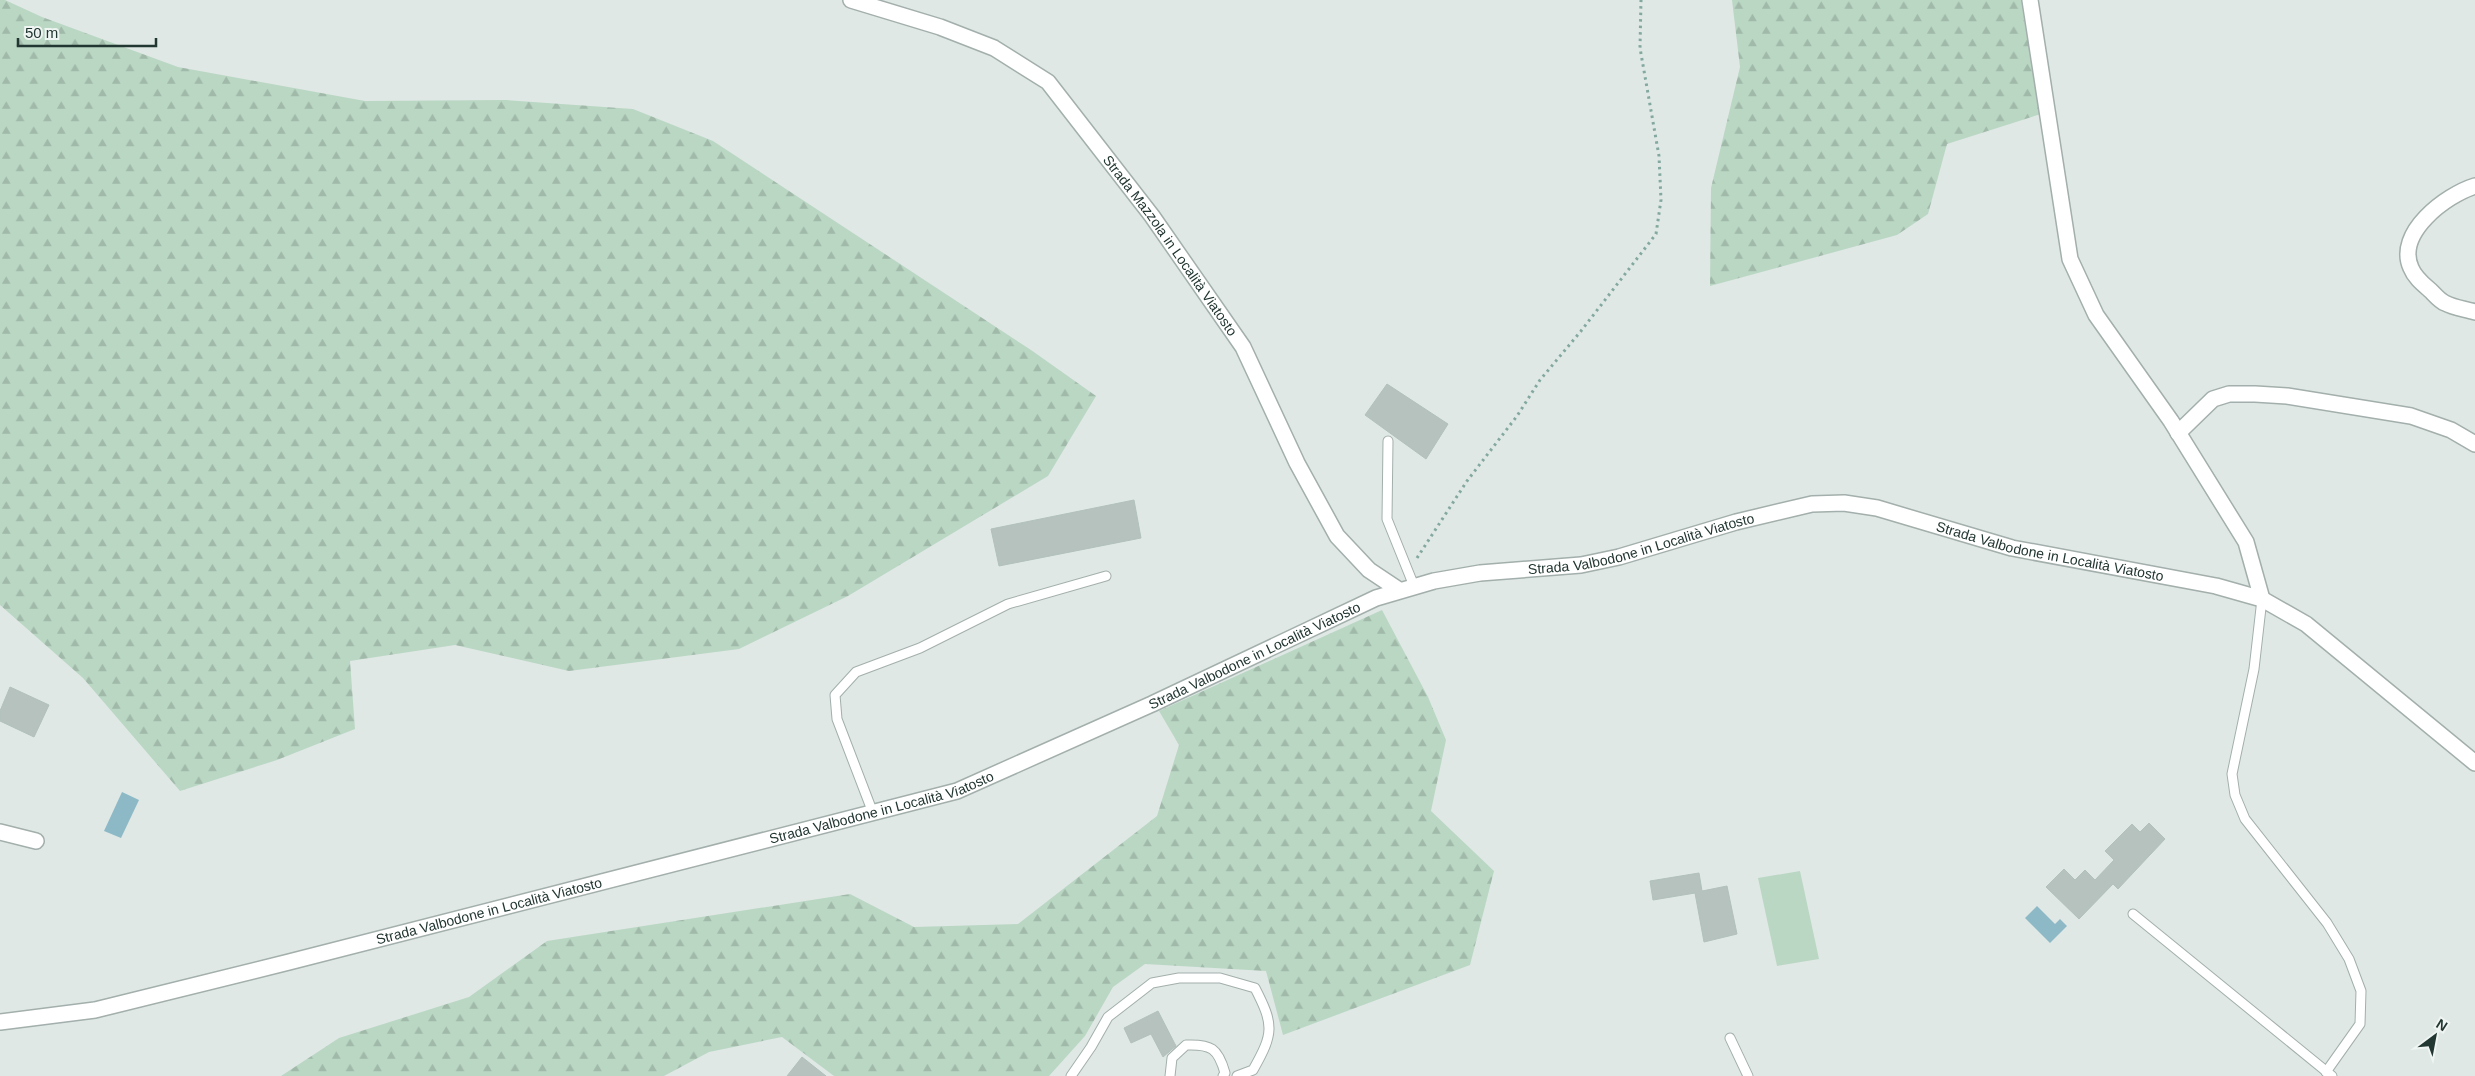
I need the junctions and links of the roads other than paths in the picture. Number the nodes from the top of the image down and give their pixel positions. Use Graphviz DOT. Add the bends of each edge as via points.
graph roads {
  1 [pos="851,0"];
  2 [pos="2030,0"];
  3 [pos="2475,186"];
  4 [pos="2475,312"];
  5 [pos="2178,433"];
  6 [pos="1388,441"];
  7 [pos="2475,444"];
  8 [pos="1106,576"];
  9 [pos="1412,581"];
  10 [pos="1399,590"];
  11 [pos="2262,599"];
  12 [pos="2475,763"];
  13 [pos="873,813"];
  14 [pos="0,832"];
  15 [pos="36,841"];
  16 [pos="2133,914"];
  17 [pos="0,1022"];
  18 [pos="1730,1038"];
  19 [pos="2329,1074"];
  20 [pos="1224,1075"];
  21 [pos="1070,1076"];
  22 [pos="1170,1076"];
  23 [pos="1237,1076"];
  24 [pos="1748,1076"];
  1 -- 10 [label="street, Strada Mazzola in Località Viatosto" via="940,27 994,48 1048,82 1152,216 1243,347 1297,463 1337,536 1369,570"];
  2 -- 5 [label="street" via="2070,259 2096,315"];
  3 -- 4 [label="street" via="2440,203 2417,227 2408,251 2410,267 2418,281 2446,304"];
  5 -- 7 [label="street" via="2213,399 2229,394 2256,394 2411,416 2451,430"];
  5 -- 11 [label="street" via="2246,542"];
  6 -- 9 [label="lane" via="1387,519"];
  8 -- 13 [label="lane" via="1008,604 920,648 856,672 835,695 837,719"];
  9 -- 10 [label="street, Strada Valbodone in Località Viatosto"];
  9 -- 11 [label="street, Strada Valbodone in Località Viatosto" via="1581,565 1776,511 1812,504 1844,503 1877,508 2012,548 2216,586"];
  10 -- 13 [label="street, Strada Valbodone in Località Viatosto" via="957,791"];
  11 -- 12 [label="street, Strada Valbodone in Località Viatosto" via="2306,624"];
  11 -- 19 [label="lane" via="2254,669 2232,774 2235,795 2245,819 2331,930 2350,959 2361,991 2360,1024"];
  13 -- 17 [label="street, Strada Valbodone in Località Viatosto" via="95,1010"];
  14 -- 15 [label="street"];
  16 -- 19 [label="lane"];
  18 -- 24 [label="lane"];
  20 -- 22 [label="lane" via="1220,1055 1204,1044 1186,1045 1172,1058"];
  20 -- 23 [label="lane"];
  21 -- 23 [label="lane" via="1092,1047 1108,1017 1152,983 1179,978 1220,978 1255,988 1268,1014 1268,1043 1253,1070"];
}
